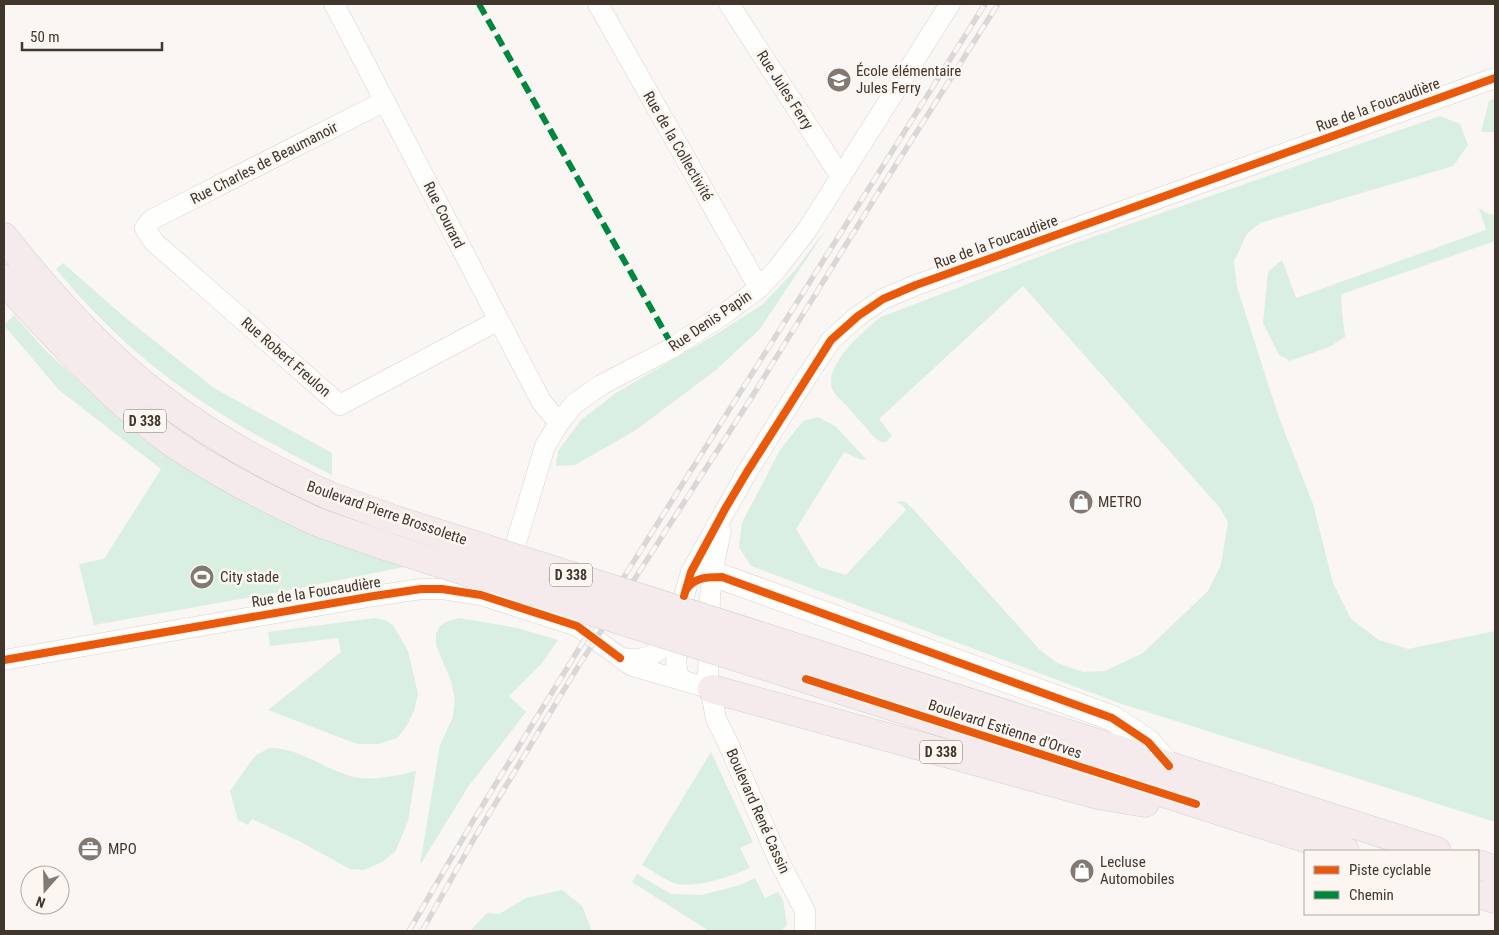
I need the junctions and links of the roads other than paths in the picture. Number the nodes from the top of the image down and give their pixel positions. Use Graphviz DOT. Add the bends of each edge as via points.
graph roads {
  1 [pos="334,4"];
  2 [pos="598,4"];
  3 [pos="729,4"];
  4 [pos="950,4"];
  5 [pos="1495,78"];
  6 [pos="385,102"];
  7 [pos="841,177"];
  8 [pos="145,228"];
  9 [pos="4,237"];
  10 [pos="4,279"];
  11 [pos="759,288"];
  12 [pos="499,320"];
  13 [pos="559,423"];
  14 [pos="725,509"];
  15 [pos="712,577"];
  16 [pos="684,596"];
  17 [pos="499,600"];
  18 [pos="681,622"];
  19 [pos="814,653"];
  20 [pos="620,658"];
  21 [pos="4,660"];
  22 [pos="681,679"];
  23 [pos="806,680"];
  24 [pos="712,689"];
  25 [pos="1169,766"];
  26 [pos="1184,806"];
  27 [pos="1341,850"];
  28 [pos="1434,850"];
  29 [pos="1479,864"];
  30 [pos="1495,870"];
  31 [pos="804,931"];
  1 -- 6 [label="street, Rue Courard"];
  2 -- 11 [label="street, Rue de la Collectivité"];
  3 -- 7 [label="street, Rue Jules Ferry"];
  4 -- 7 [label="street, Rue Denis Papin"];
  5 -- 14 [label="street, Rue de la Foucaudière" via="883,299 831,340"];
  6 -- 8 [label="street, Rue Charles de Beaumanoir" via="151,220"];
  6 -- 12 [label="street, Rue Courard"];
  7 -- 11 [label="street, Rue Denis Papin" via="807,230"];
  8 -- 12 [label="street, Rue Robert Freulon" via="154,242 340,405"];
  9 -- 19 [label="main road, Boulevard Pierre Brossolette / D 338, bridge" via="72,316 156,395 243,453 291,479 396,520"];
  10 -- 23 [label="main road, Boulevard Pierre Brossolette / D 338, bridge" via="92,374 137,414 173,443 270,500 317,522 395,549"];
  11 -- 13 [label="street, Rue Denis Papin" via="670,349 601,385 574,404"];
  12 -- 13 [label="street, Rue Courard" via="541,401"];
  13 -- 17 [label="street, Rue Denis Papin" via="544,446"];
  14 -- 15 [label="street, Rue de la Foucaudière"];
  14 -- 16 [label="street, Rue de la Foucaudière" via="691,572"];
  15 -- 16 [label="street" via="692,582"];
  15 -- 24 [label="street, Rue de la Foucaudière" via="708,676"];
  15 -- 25 [label="street" via="722,577 1112,718 1148,742"];
  16 -- 18 [label="street, Rue de la Foucaudière"];
  17 -- 20 [label="street, Rue de la Foucaudière" via="577,626"];
  17 -- 21 [label="street, Rue de la Foucaudière" via="462,591 421,589"];
  18 -- 20 [label="street, Rue de la Foucaudière" via="669,642 648,656"];
  18 -- 22 [label="street, Rue de la Foucaudière" via="676,668"];
  19 -- 25 [label="main road, Boulevard Estienne d'Orves / D 338"];
  20 -- 22 [label="street, Rue de la Foucaudière" via="632,666"];
  22 -- 24 [label="street, D 338"];
  23 -- 26 [label="main road, Boulevard Estienne d'Orves / D 338"];
  24 -- 26 [label="main road, D 338" via="1098,795"];
  24 -- 31 [label="street, Boulevard René Cassin" via="716,719 805,911"];
  25 -- 28 [label="main road, Boulevard Estienne d'Orves / D 338"];
  26 -- 27 [label="main road, Boulevard Estienne d'Orves / D 338"];
  29 -- 30 [label="main road"];
}
